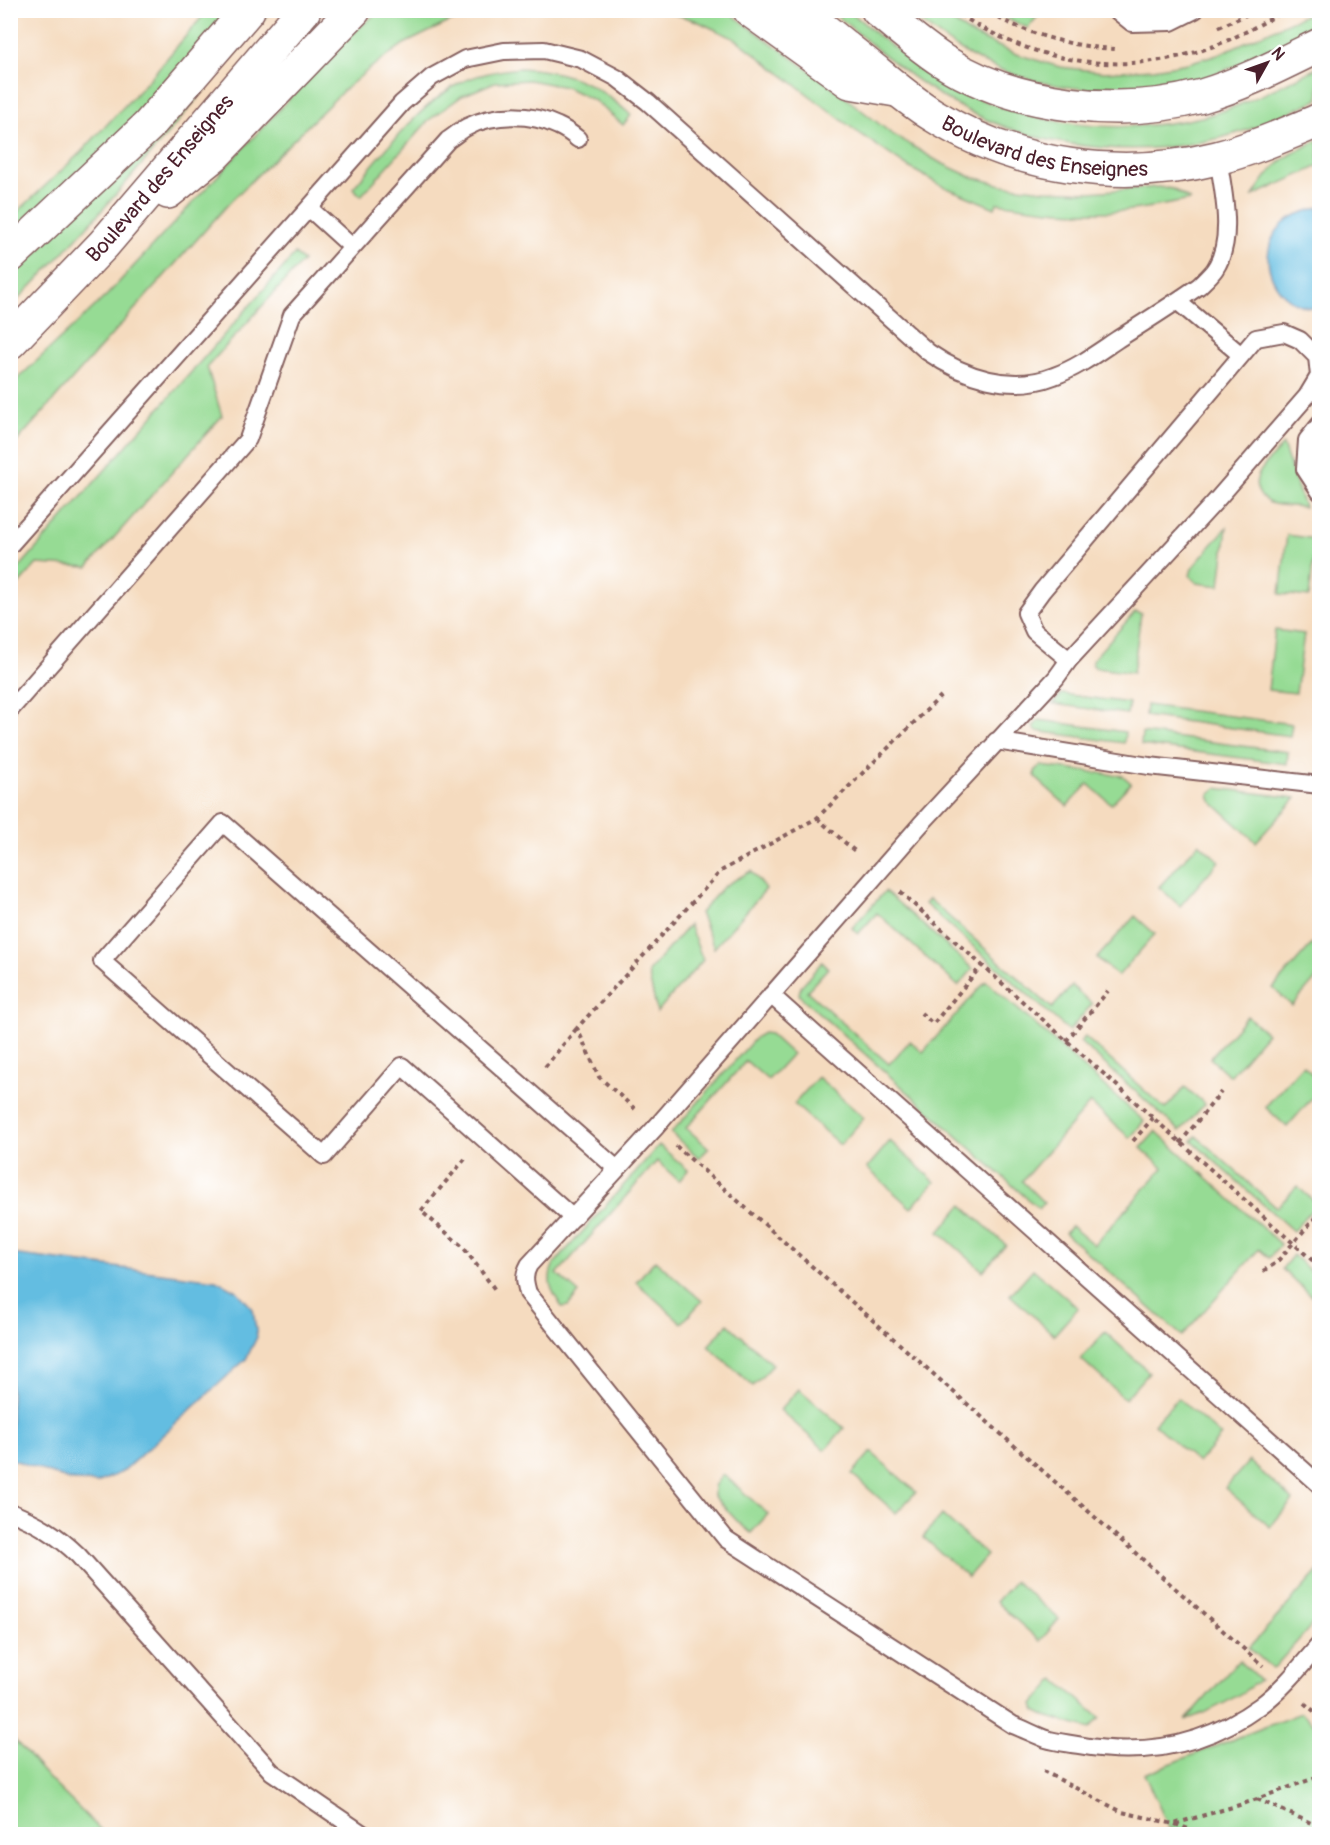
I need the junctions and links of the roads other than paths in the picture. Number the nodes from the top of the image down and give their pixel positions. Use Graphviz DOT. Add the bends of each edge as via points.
graph roads {
  1 [pos="248,10"];
  2 [pos="304,10"];
  3 [pos="354,10"];
  4 [pos="750,10"];
  5 [pos="800,10"];
  6 [pos="878,10"];
  7 [pos="1116,10"];
  8 [pos="1196,10"];
  9 [pos="1176,14"];
  10 [pos="1320,45"];
  11 [pos="899,90"];
  12 [pos="1320,120"];
  13 [pos="578,138"];
  14 [pos="1218,158"];
  15 [pos="309,208"];
  16 [pos="104,244"];
  17 [pos="352,247"];
  18 [pos="10,256"];
  19 [pos="1177,302"];
  20 [pos="10,342"];
  21 [pos="1241,355"];
  22 [pos="1320,424"];
  23 [pos="1320,492"];
  24 [pos="10,545"];
  25 [pos="1069,660"];
  26 [pos="10,710"];
  27 [pos="996,741"];
  28 [pos="1320,784"];
  29 [pos="771,995"];
  30 [pos="617,1169"];
  31 [pos="573,1218"];
  32 [pos="1320,1485"];
  33 [pos="10,1512"];
  34 [pos="1320,1644"];
  35 [pos="363,1834"];
  1 -- 18 [label="street, Boulevard des Enseignes" via="148,126"];
  2 -- 16 [label="street, Boulevard des Enseignes"];
  3 -- 16 [label="street" via="214,155"];
  4 -- 11 [label="street" via="850,82"];
  5 -- 11 [label="street, Boulevard des Enseignes"];
  6 -- 10 [label="street, Boulevard des Enseignes" via="943,62 978,79 1015,93 1090,107 1165,104 1202,96 1238,84"];
  7 -- 9 [label="lane" via="1132,23 1171,22"];
  8 -- 9 [label="lane"];
  11 -- 14 [label="street, Boulevard des Enseignes" via="968,135 1047,162 1129,170"];
  12 -- 14 [label="street, Boulevard des Enseignes"];
  13 -- 17 [label="lane" via="536,118 490,118 468,127 448,140"];
  14 -- 19 [label="lane" via="1226,210 1225,243 1215,268"];
  15 -- 17 [label="lane"];
  15 -- 19 [label="lane" via="402,103 432,77 465,59 504,51 544,50 580,58 617,78 928,352 962,372 1013,383 1053,377 1077,366"];
  15 -- 24 [label="lane"];
  16 -- 20 [label="street, Boulevard des Enseignes"];
  17 -- 26 [label="lane" via="292,315 248,439"];
  19 -- 21 [label="lane"];
  21 -- 25 [label="lane" via="1026,613 1034,631"];
  21 -- 25 [label="lane" via="1256,338 1284,333 1300,340 1317,357 1319,376 1307,396 1214,503"];
  22 -- 23 [label="lane" via="1307,440 1305,469"];
  25 -- 27 [label="lane"];
  27 -- 28 [label="lane" via="1149,766"];
  27 -- 29 [label="lane"];
  29 -- 30 [label="lane"];
  29 -- 32 [label="lane"];
  30 -- 31 [label="lane"];
  30 -- 31 [label="lane" via="223,823 102,962 324,1156 402,1066"];
  31 -- 34 [label="lane" via="529,1266 525,1273 528,1293 726,1539 1012,1725 1047,1739 1097,1748 1145,1750 1181,1744 1215,1732 1261,1705"];
  33 -- 35 [label="lane" via="58,1536 78,1555 272,1772"];
}
